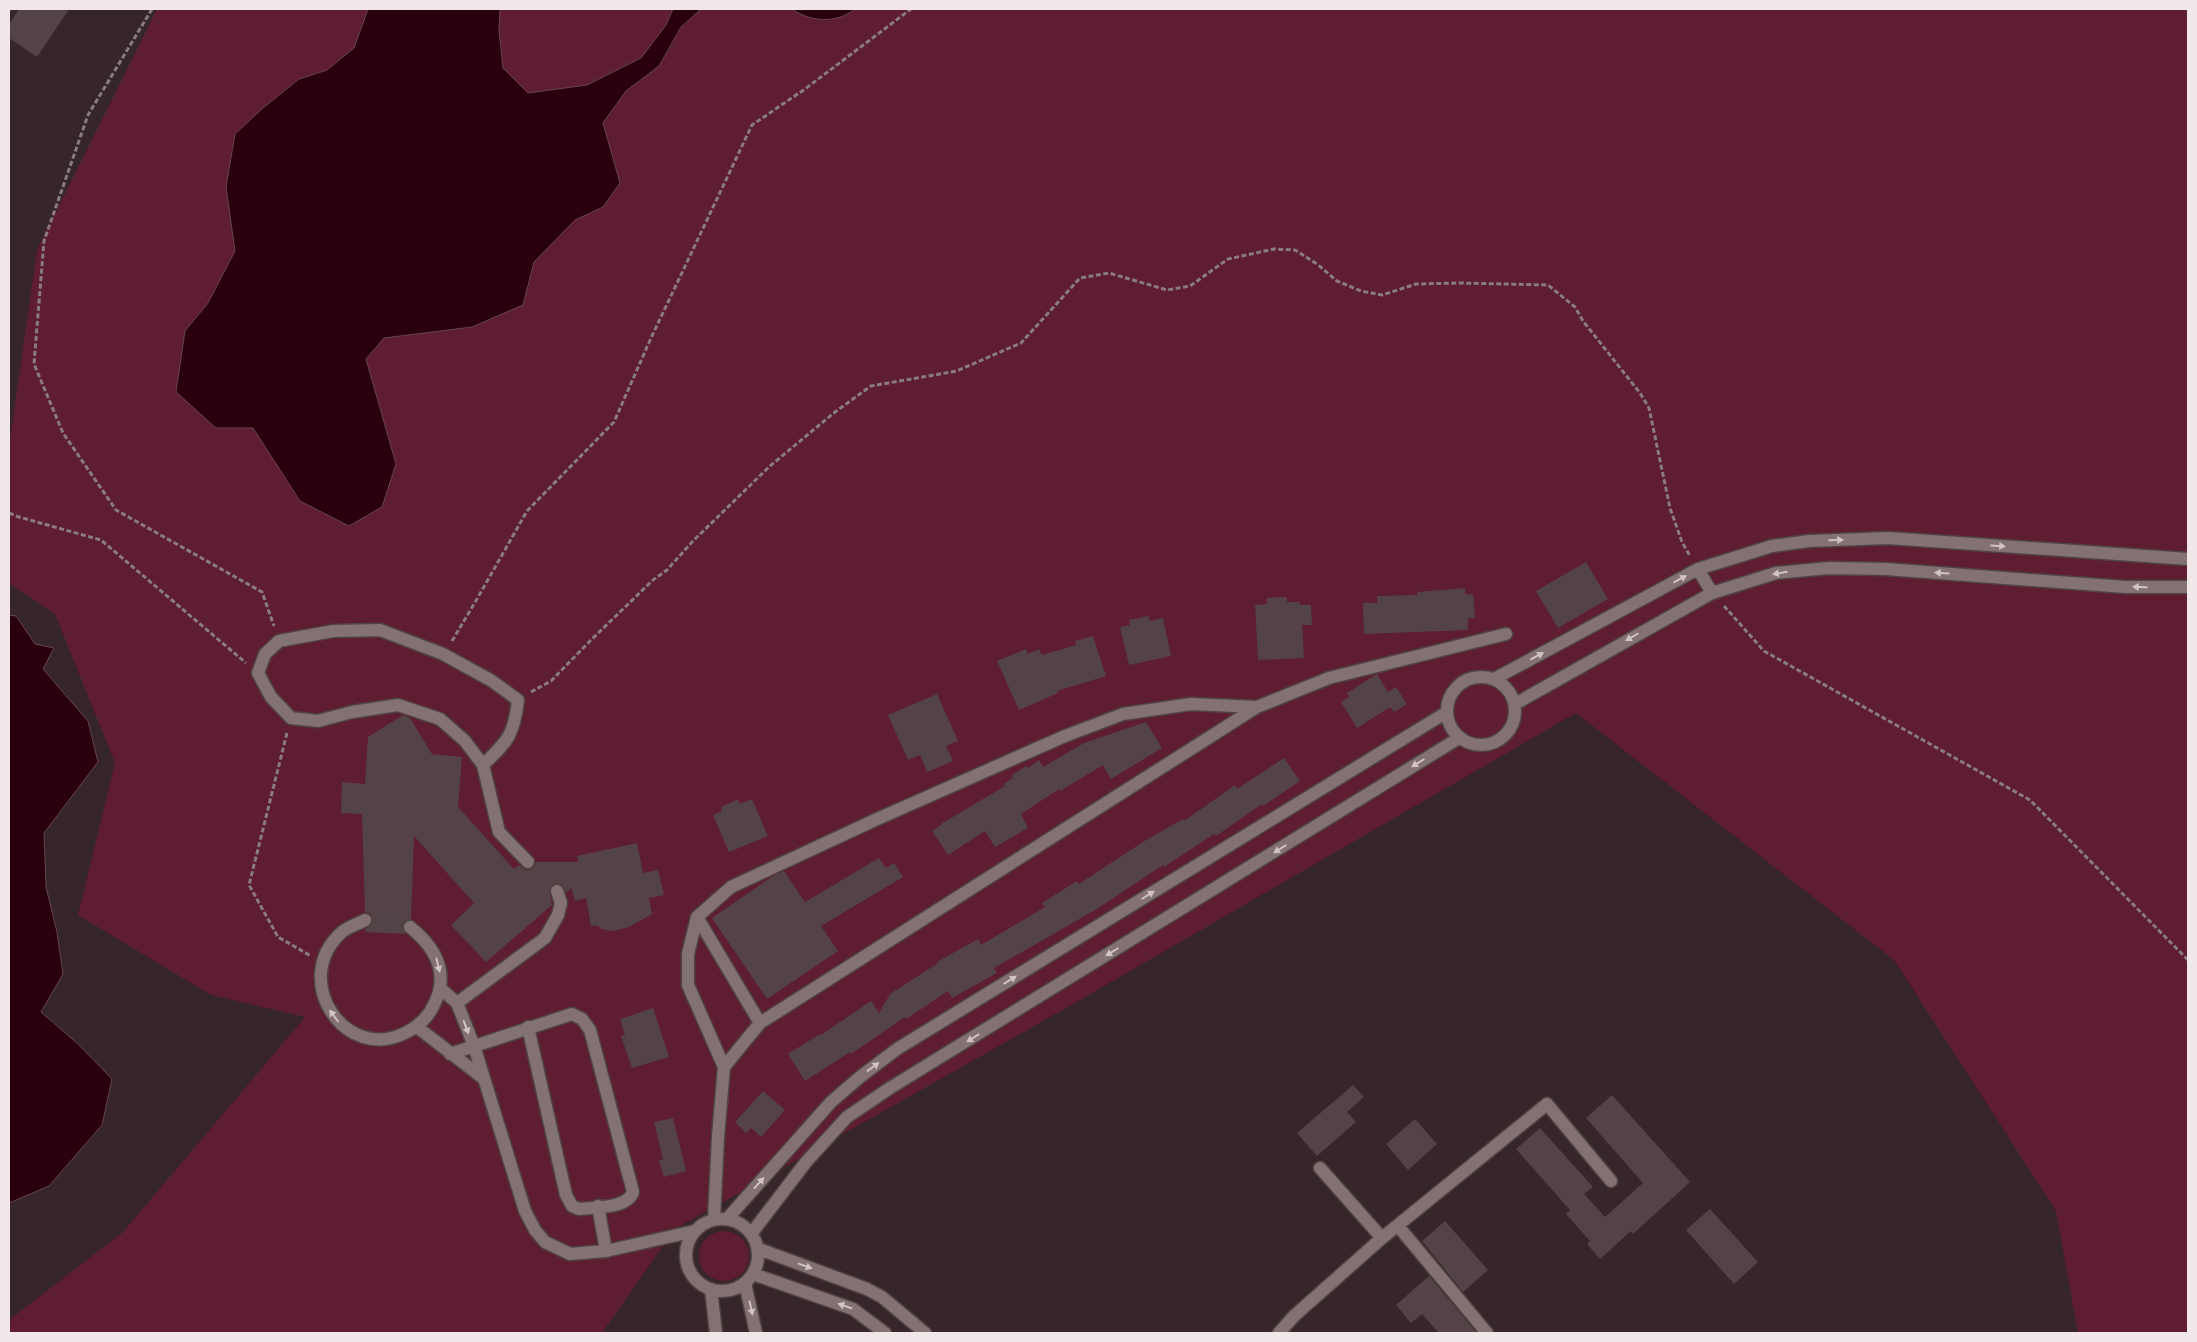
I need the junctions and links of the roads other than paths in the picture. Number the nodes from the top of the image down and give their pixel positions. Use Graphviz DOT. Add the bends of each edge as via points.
graph roads {
  1 [pos="2188,559"];
  2 [pos="1698,569"];
  3 [pos="2188,587"];
  4 [pos="1712,593"];
  5 [pos="1506,634"];
  6 [pos="1494,679"];
  7 [pos="1515,704"];
  8 [pos="1257,707"];
  9 [pos="1446,712"];
  10 [pos="1460,738"];
  11 [pos="483,765"];
  12 [pos="528,862"];
  13 [pos="557,891"];
  14 [pos="697,917"];
  15 [pos="365,920"];
  16 [pos="410,927"];
  17 [pos="440,988"];
  18 [pos="457,1003"];
  19 [pos="760,1023"];
  20 [pos="417,1027"];
  21 [pos="528,1027"];
  22 [pos="474,1046"];
  23 [pos="450,1054"];
  24 [pos="724,1067"];
  25 [pos="483,1078"];
  26 [pos="1320,1168"];
  27 [pos="1611,1181"];
  28 [pos="598,1206"];
  29 [pos="721,1219"];
  30 [pos="1398,1226"];
  31 [pos="695,1231"];
  32 [pos="751,1234"];
  33 [pos="1382,1238"];
  34 [pos="759,1249"];
  35 [pos="606,1251"];
  36 [pos="749,1279"];
  37 [pos="711,1290"];
  38 [pos="716,1333"];
  39 [pos="756,1333"];
  40 [pos="885,1333"];
  41 [pos="924,1333"];
  42 [pos="1280,1333"];
  43 [pos="1487,1333"];
  2 -- 1 [label="street, one-way" via="1772,546 1888,538"];
  2 -- 4 [label="street"];
  6 -- 2 [label="street, one-way"];
  3 -- 4 [label="street, one-way" via="1829,568 1776,573"];
  4 -- 7 [label="street, one-way"];
  5 -- 8 [label="street" via="1329,678"];
  6 -- 7 [label="street" via="1511,693"];
  6 -- 9 [label="street" via="1477,677 1461,683 1450,696"];
  7 -- 10 [label="street" via="1513,725 1499,741 1479,745"];
  8 -- 14 [label="street" via="1191,704 1123,714 1065,736 731,887"];
  8 -- 19 [label="street"];
  9 -- 10 [label="street" via="1448,722"];
  29 -- 9 [label="street, one-way" via="831,1102 897,1049"];
  10 -- 32 [label="street, one-way" via="847,1117 806,1162"];
  11 -- 11 [label="street" via="503,746 515,724 518,700 492,681 443,654 380,630 333,632 279,640 265,654 258,673 271,697 291,718 318,721 398,705 440,719 465,740"];
  11 -- 12 [label="street" via="499,832"];
  13 -- 18 [label="street" via="561,902 558,915 544,938"];
  14 -- 19 [label="street"];
  14 -- 24 [label="street" via="688,954 688,985"];
  20 -- 15 [label="street, one-way" via="398,1037 376,1039 355,1034 338,1022 325,1004 320,983 322,962 330,945 343,931"];
  16 -- 17 [label="street, one-way" via="424,938 434,953 440,970"];
  17 -- 18 [label="street"];
  17 -- 20 [label="street" via="428,1016"];
  18 -- 22 [label="street, one-way"];
  19 -- 24 [label="street"];
  20 -- 23 [label="street"];
  21 -- 22 [label="street"];
  21 -- 28 [label="street" via="566,1196 579,1210"];
  21 -- 28 [label="street" via="572,1014 582,1019 590,1030 633,1192 624,1203"];
  22 -- 23 [label="street"];
  22 -- 25 [label="street"];
  23 -- 25 [label="street"];
  24 -- 29 [label="street" via="718,1138"];
  25 -- 35 [label="street" via="525,1212 534,1230 545,1242 570,1254"];
  26 -- 33 [label="street"];
  27 -- 30 [label="street" via="1547,1104"];
  28 -- 35 [label="street"];
  29 -- 31 [label="street" via="704,1224"];
  29 -- 32 [label="street" via="738,1222"];
  30 -- 33 [label="street"];
  30 -- 43 [label="street"];
  31 -- 35 [label="street"];
  31 -- 37 [label="street" via="688,1241 687,1265 700,1284"];
  32 -- 34 [label="street"];
  33 -- 42 [label="street" via="1294,1316"];
  34 -- 36 [label="street" via="758,1263"];
  34 -- 41 [label="street, one-way" via="867,1289 882,1297"];
  36 -- 37 [label="street" via="735,1289"];
  36 -- 39 [label="street, one-way"];
  40 -- 36 [label="street, one-way" via="853,1309"];
  37 -- 38 [label="street"];
}
